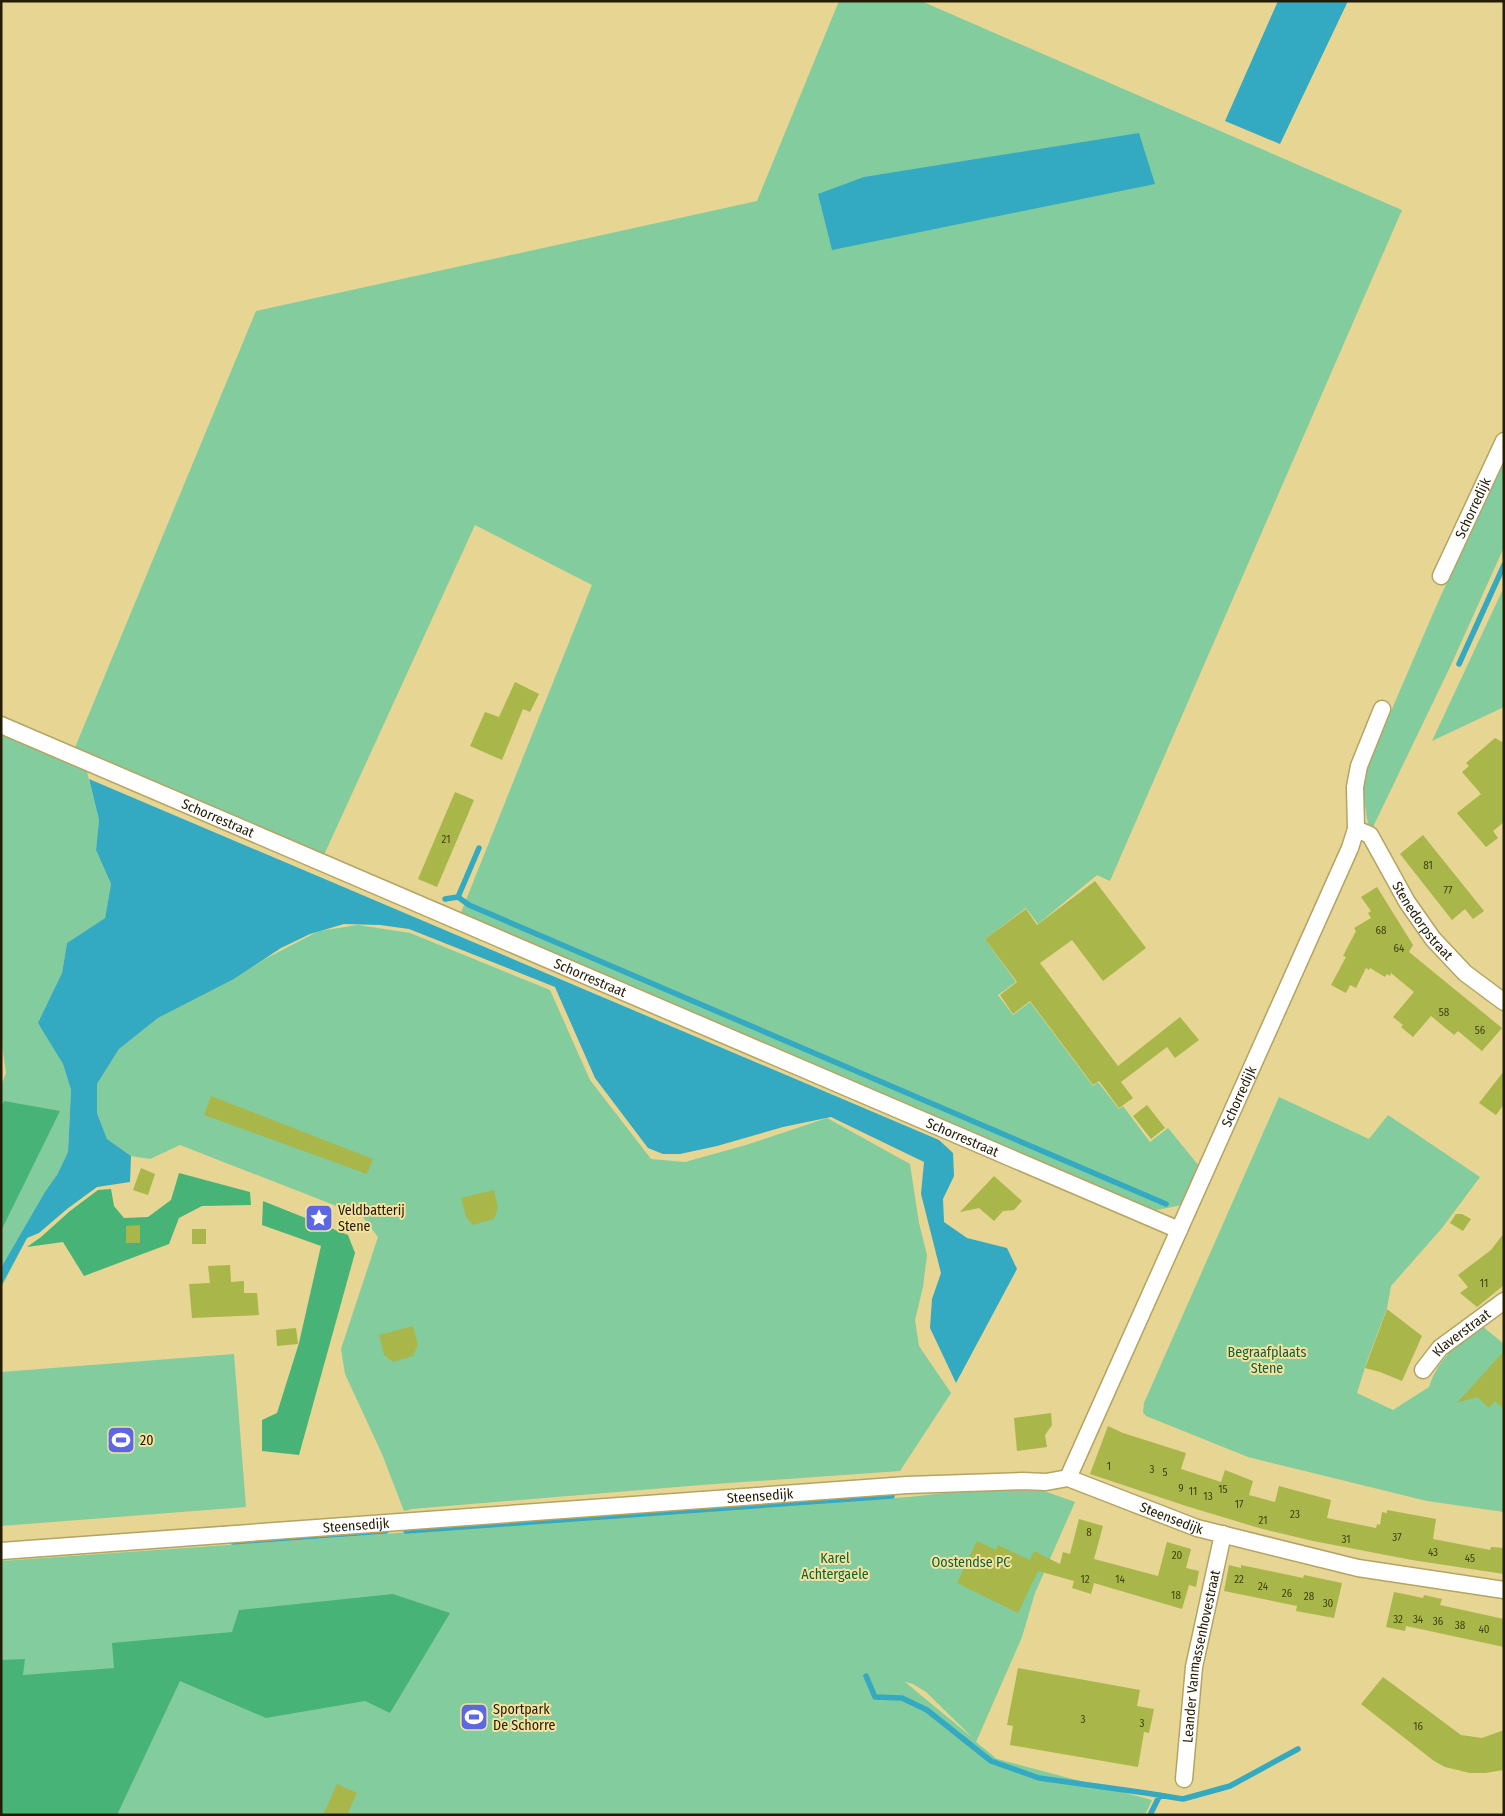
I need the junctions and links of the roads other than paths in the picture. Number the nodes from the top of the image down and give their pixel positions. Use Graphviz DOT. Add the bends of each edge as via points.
graph roads {
  1 [pos="1504,441"];
  2 [pos="1442,576"];
  3 [pos="1382,709"];
  4 [pos="1,725"];
  5 [pos="1356,829"];
  6 [pos="1504,1002"];
  7 [pos="1180,1230"];
  8 [pos="1504,1301"];
  9 [pos="1423,1370"];
  10 [pos="1068,1478"];
  11 [pos="1223,1534"];
  12 [pos="1,1550"];
  13 [pos="1504,1590"];
  14 [pos="1184,1779"];
  1 -- 2 [label="street, Schorredijk"];
  3 -- 5 [label="street, Schorredijk" via="1359,766 1355,787"];
  4 -- 7 [label="street, Schorrestraat"];
  5 -- 6 [label="street, Stenedorpstraat" via="1370,835 1407,902 1433,938 1465,973"];
  5 -- 7 [label="street, Schorredijk"];
  7 -- 10 [label="street, Schorredijk"];
  8 -- 9 [label="street, Klaverstraat" via="1440,1348"];
  10 -- 11 [label="street, Steensedijk" via="1197,1528"];
  10 -- 12 [label="street, Steensedijk" via="1046,1482 888,1486"];
  11 -- 13 [label="street, Steensedijk" via="1358,1568"];
  11 -- 14 [label="street, Leander Vanmassenhovestraat" via="1194,1667"];
}
